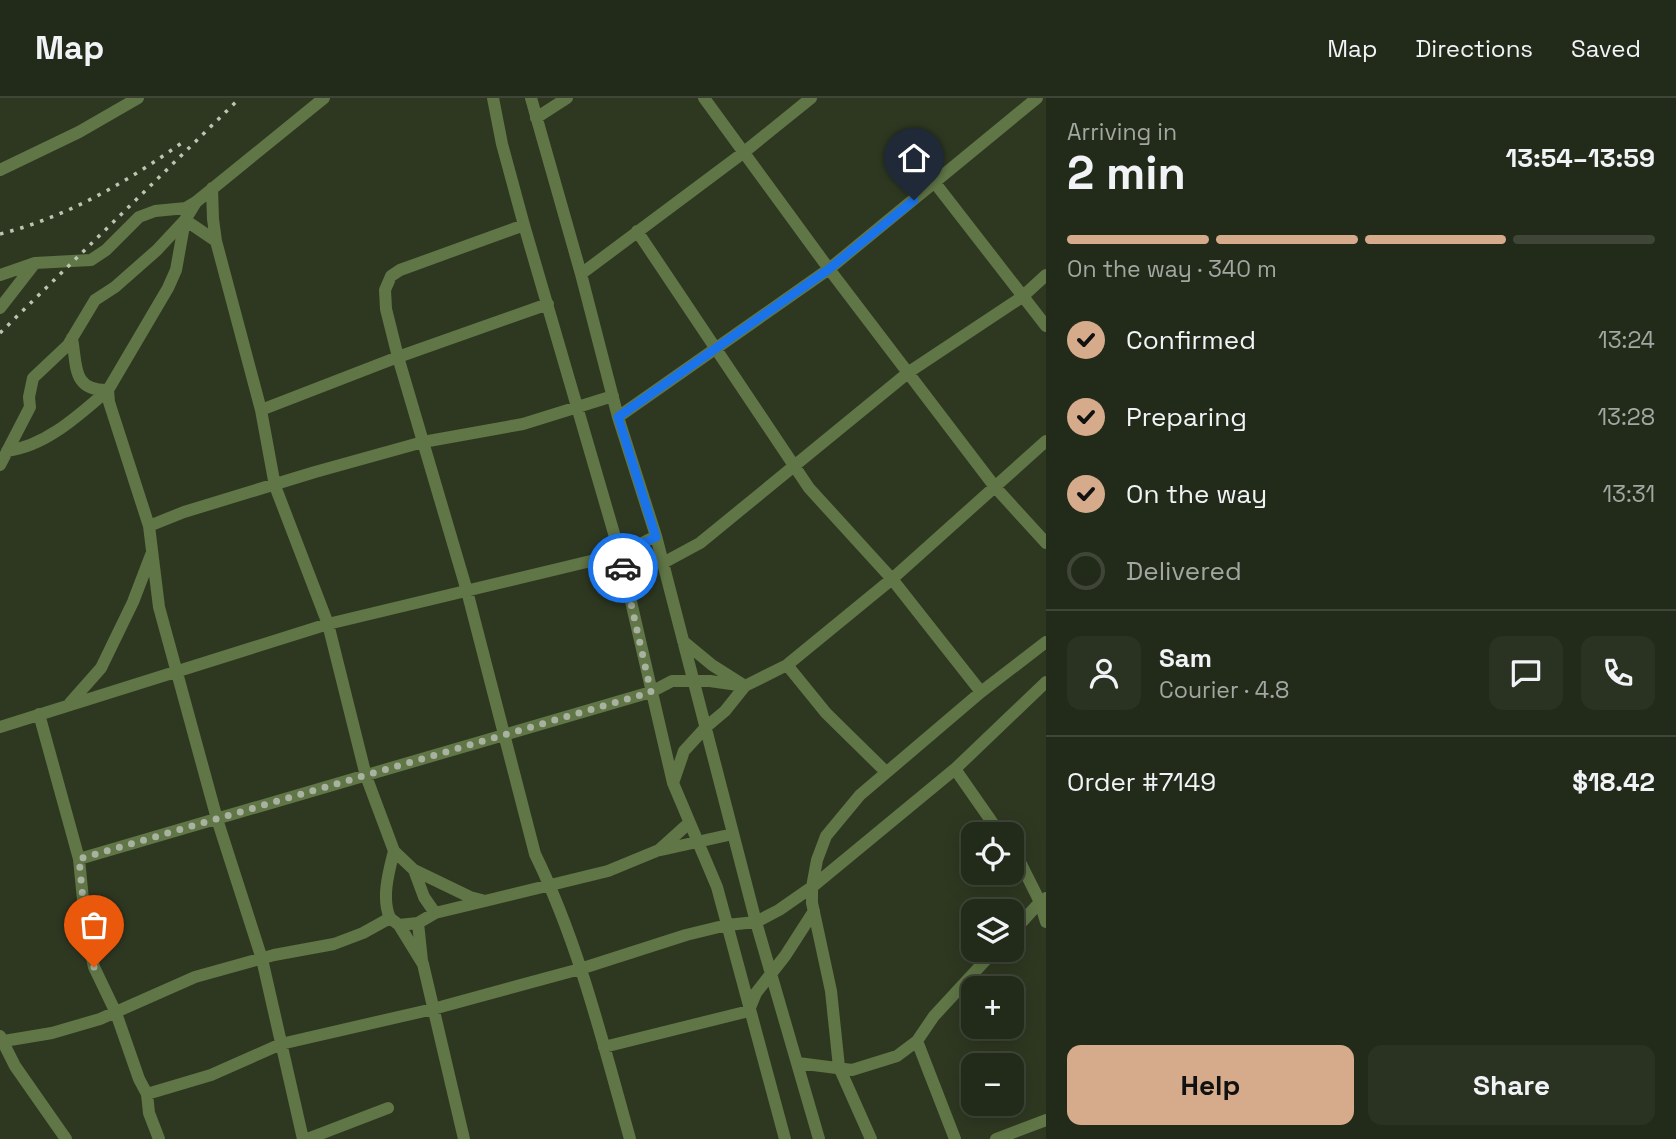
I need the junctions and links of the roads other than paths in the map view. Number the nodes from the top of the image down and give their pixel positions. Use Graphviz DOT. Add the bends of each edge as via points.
graph roads {
  1 [pos="138,98"];
  2 [pos="324,98"];
  3 [pos="493,98"];
  4 [pos="531,98"];
  5 [pos="567,98"];
  6 [pos="704,98"];
  7 [pos="811,98"];
  8 [pos="1036,98"];
  9 [pos="536,118"];
  10 [pos="743,153"];
  11 [pos="0,170"];
  12 [pos="935,183"];
  13 [pos="212,188"];
  14 [pos="196,202"];
  15 [pos="185,220"];
  16 [pos="524,225"];
  17 [pos="637,231"];
  18 [pos="216,241"];
  19 [pos="35,263"];
  20 [pos="829,269"];
  21 [pos="581,274"];
  22 [pos="0,275"];
  23 [pos="1046,275"];
  24 [pos="1022,296"];
  25 [pos="548,304"];
  26 [pos="0,308"];
  27 [pos="1046,326"];
  28 [pos="72,338"];
  29 [pos="717,349"];
  30 [pos="398,357"];
  31 [pos="909,372"];
  32 [pos="108,390"];
  33 [pos="613,396"];
  34 [pos="578,406"];
  35 [pos="261,410"];
  36 [pos="618,417"];
  37 [pos="1046,441"];
  38 [pos="423,442"];
  39 [pos="7,452"];
  40 [pos="0,465"];
  41 [pos="794,467"];
  42 [pos="275,486"];
  43 [pos="995,487"];
  44 [pos="149,526"];
  45 [pos="656,537"];
  46 [pos="1046,543"];
  47 [pos="620,554"];
  48 [pos="151,555"];
  49 [pos="663,563"];
  50 [pos="892,579"];
  51 [pos="467,591"];
  52 [pos="328,624"];
  53 [pos="683,640"];
  54 [pos="1046,642"];
  55 [pos="787,665"];
  56 [pos="176,671"];
  57 [pos="694,682"];
  58 [pos="1046,682"];
  59 [pos="745,686"];
  60 [pos="651,692"];
  61 [pos="981,692"];
  62 [pos="69,705"];
  63 [pos="39,714"];
  64 [pos="0,727"];
  65 [pos="706,727"];
  66 [pos="505,734"];
  67 [pos="955,769"];
  68 [pos="886,772"];
  69 [pos="366,776"];
  70 [pos="673,783"];
  71 [pos="218,819"];
  72 [pos="992,822"];
  73 [pos="689,823"];
  74 [pos="733,834"];
  75 [pos="698,843"];
  76 [pos="659,850"];
  77 [pos="394,851"];
  78 [pos="79,859"];
  79 [pos="1024,869"];
  80 [pos="414,870"];
  81 [pos="550,886"];
  82 [pos="812,887"];
  83 [pos="1043,900"];
  84 [pos="485,901"];
  85 [pos="814,911"];
  86 [pos="435,913"];
  87 [pos="1024,920"];
  88 [pos="395,921"];
  89 [pos="756,922"];
  90 [pos="1046,922"];
  91 [pos="418,923"];
  92 [pos="727,925"];
  93 [pos="262,959"];
  94 [pos="984,962"];
  95 [pos="423,964"];
  96 [pos="580,969"];
  97 [pos="771,973"];
  98 [pos="433,1009"];
  99 [pos="749,1011"];
  100 [pos="116,1013"];
  101 [pos="2,1038"];
  102 [pos="917,1041"];
  103 [pos="281,1044"];
  104 [pos="604,1047"];
  105 [pos="798,1063"];
  106 [pos="839,1068"];
  107 [pos="147,1094"];
  108 [pos="388,1108"];
  109 [pos="1046,1120"];
  110 [pos="66,1139"];
  111 [pos="159,1139"];
  112 [pos="305,1139"];
  113 [pos="464,1139"];
  114 [pos="630,1139"];
  115 [pos="785,1139"];
  116 [pos="819,1139"];
  117 [pos="871,1139"];
  118 [pos="955,1139"];
  119 [pos="996,1139"];
  1 -- 11 [label="street"];
  2 -- 13 [label="street"];
  3 -- 16 [label="street"];
  4 -- 9 [label="street"];
  5 -- 9 [label="street"];
  6 -- 10 [label="street"];
  7 -- 10 [label="street"];
  8 -- 12 [label="street"];
  9 -- 21 [label="street"];
  10 -- 17 [label="street"];
  10 -- 20 [label="street"];
  12 -- 20 [label="street"];
  12 -- 24 [label="street"];
  13 -- 14 [label="street"];
  13 -- 18 [label="street"];
  14 -- 15 [label="street"];
  14 -- 19 [label="street" via="139,217 91,260"];
  15 -- 18 [label="street"];
  15 -- 28 [label="street" via="157,250 95,300"];
  15 -- 32 [label="street" via="176,270"];
  16 -- 25 [label="street"];
  16 -- 30 [label="street" via="391,276 385,290 386,309"];
  17 -- 21 [label="street"];
  17 -- 29 [label="street"];
  18 -- 35 [label="street"];
  19 -- 22 [label="street"];
  19 -- 26 [label="street"];
  20 -- 29 [label="street"];
  20 -- 31 [label="street"];
  21 -- 33 [label="street"];
  23 -- 24 [label="street"];
  24 -- 27 [label="street"];
  24 -- 31 [label="street"];
  25 -- 30 [label="street"];
  25 -- 34 [label="street"];
  28 -- 32 [label="street" via="81,383"];
  28 -- 39 [label="street" via="33,378 30,407"];
  29 -- 36 [label="street"];
  29 -- 41 [label="street"];
  30 -- 35 [label="street"];
  30 -- 38 [label="street"];
  31 -- 41 [label="street"];
  31 -- 43 [label="street"];
  32 -- 39 [label="street" via="36,443"];
  32 -- 44 [label="street"];
  33 -- 34 [label="street"];
  33 -- 36 [label="street"];
  34 -- 38 [label="street" via="523,424"];
  34 -- 47 [label="street"];
  35 -- 42 [label="street"];
  36 -- 45 [label="street"];
  37 -- 43 [label="street"];
  38 -- 42 [label="street"];
  38 -- 51 [label="street"];
  39 -- 40 [label="street"];
  41 -- 49 [label="street" via="700,543"];
  41 -- 50 [label="street"];
  42 -- 44 [label="street"];
  42 -- 52 [label="street"];
  43 -- 46 [label="street"];
  43 -- 50 [label="street"];
  44 -- 48 [label="street"];
  45 -- 47 [label="street"];
  45 -- 49 [label="street"];
  47 -- 51 [label="street"];
  47 -- 60 [label="street"];
  48 -- 56 [label="street"];
  48 -- 62 [label="street" via="101,668"];
  49 -- 53 [label="street"];
  50 -- 55 [label="street"];
  50 -- 61 [label="street"];
  51 -- 52 [label="street"];
  51 -- 66 [label="street"];
  52 -- 56 [label="street"];
  52 -- 69 [label="street"];
  53 -- 57 [label="street"];
  53 -- 59 [label="street"];
  54 -- 61 [label="street"];
  55 -- 59 [label="street"];
  55 -- 68 [label="street" via="826,713"];
  56 -- 62 [label="street"];
  56 -- 71 [label="street"];
  57 -- 59 [label="street"];
  57 -- 60 [label="street" via="672,681"];
  57 -- 65 [label="street"];
  58 -- 67 [label="street"];
  59 -- 65 [label="street"];
  60 -- 66 [label="street"];
  60 -- 70 [label="street"];
  61 -- 68 [label="street"];
  62 -- 63 [label="street"];
  63 -- 64 [label="street"];
  63 -- 78 [label="street"];
  65 -- 70 [label="street" via="684,751"];
  65 -- 74 [label="street"];
  66 -- 69 [label="street"];
  66 -- 81 [label="street" via="535,854"];
  67 -- 72 [label="street"];
  67 -- 82 [label="street"];
  68 -- 82 [label="street" via="860,794 826,836"];
  69 -- 71 [label="street"];
  69 -- 77 [label="street"];
  70 -- 73 [label="street"];
  71 -- 78 [label="street"];
  71 -- 93 [label="street"];
  73 -- 75 [label="street"];
  73 -- 76 [label="street"];
  74 -- 75 [label="street"];
  74 -- 89 [label="street"];
  75 -- 76 [label="street"];
  75 -- 92 [label="street"];
  76 -- 81 [label="street" via="608,871"];
  77 -- 80 [label="street"];
  77 -- 88 [label="street" via="386,892 387,913"];
  78 -- 100 [label="street" via="94,967"];
  79 -- 83 [label="street"];
  80 -- 84 [label="street"];
  80 -- 86 [label="street"];
  81 -- 84 [label="street"];
  81 -- 96 [label="street"];
  82 -- 85 [label="street"];
  82 -- 89 [label="street"];
  83 -- 87 [label="street"];
  83 -- 90 [label="street"];
  84 -- 86 [label="street"];
  85 -- 97 [label="street"];
  85 -- 106 [label="street" via="831,990"];
  86 -- 91 [label="street"];
  88 -- 91 [label="street"];
  88 -- 93 [label="street" via="334,944"];
  88 -- 95 [label="street"];
  89 -- 92 [label="street"];
  89 -- 97 [label="street"];
  91 -- 95 [label="street"];
  92 -- 96 [label="street"];
  92 -- 99 [label="street"];
  93 -- 100 [label="street" via="195,977"];
  93 -- 103 [label="street"];
  94 -- 102 [label="street"];
  95 -- 98 [label="street"];
  96 -- 98 [label="street"];
  96 -- 104 [label="street"];
  97 -- 99 [label="street"];
  97 -- 105 [label="street"];
  98 -- 103 [label="street"];
  98 -- 113 [label="street"];
  99 -- 104 [label="street"];
  99 -- 115 [label="street"];
  100 -- 101 [label="street" via="52,1032"];
  100 -- 107 [label="street"];
  101 -- 110 [label="street" via="15,1066"];
  102 -- 106 [label="street" via="880,1064"];
  102 -- 118 [label="street"];
  103 -- 107 [label="street" via="211,1075"];
  103 -- 112 [label="street"];
  104 -- 114 [label="street"];
  105 -- 106 [label="street"];
  105 -- 116 [label="street"];
  106 -- 117 [label="street"];
  107 -- 111 [label="street"];
  108 -- 112 [label="street"];
  109 -- 119 [label="street"];
}
